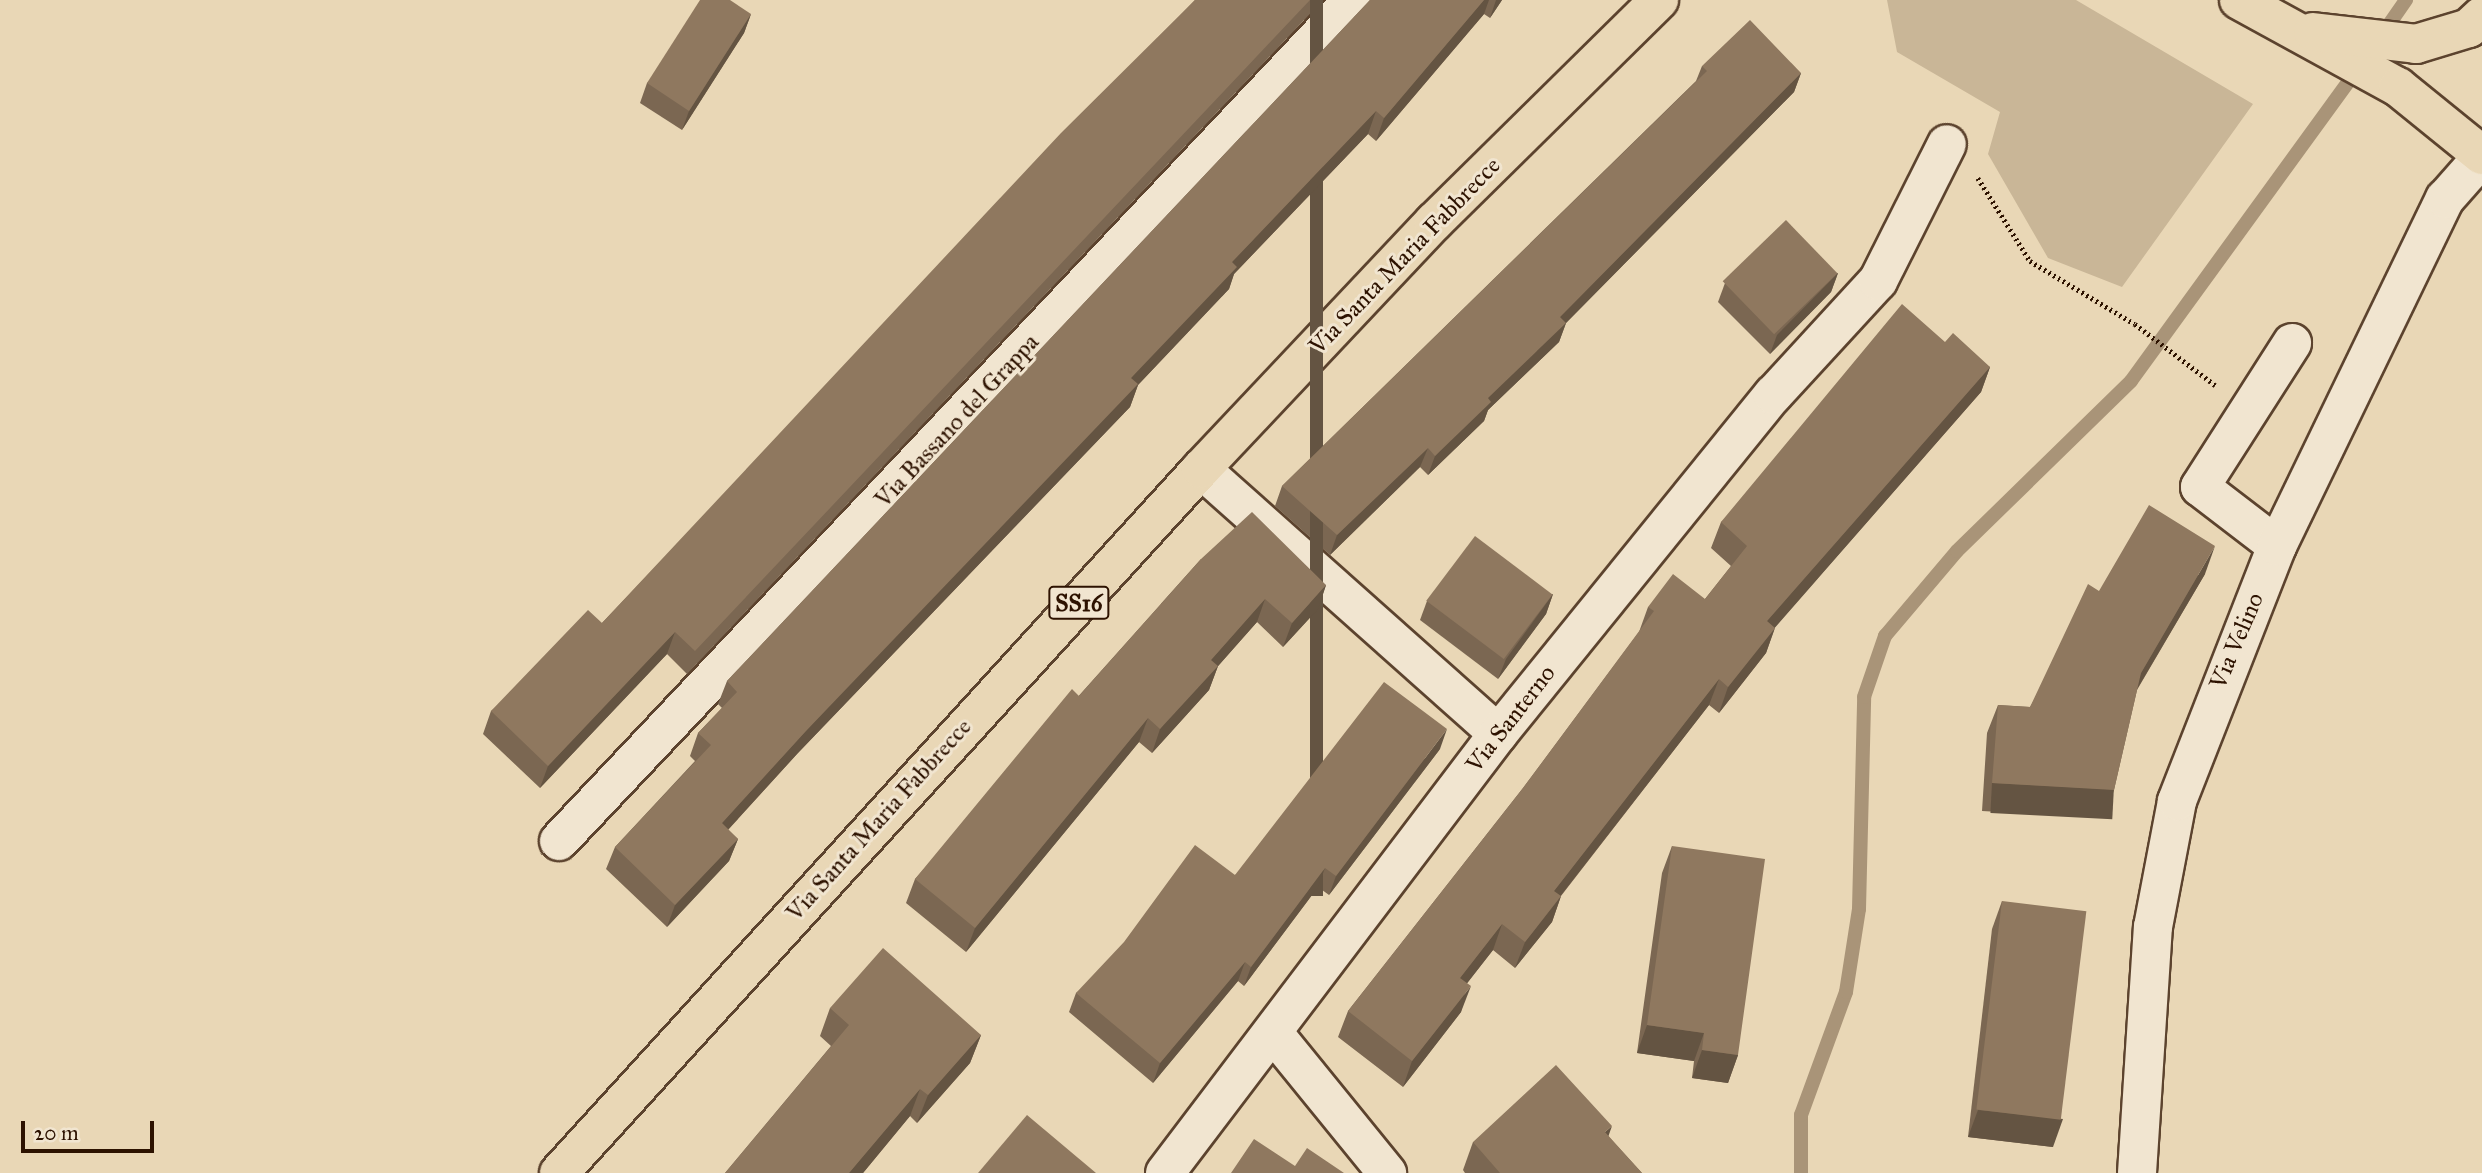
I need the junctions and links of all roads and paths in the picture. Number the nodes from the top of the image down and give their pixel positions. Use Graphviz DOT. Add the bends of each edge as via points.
graph roads {
  1 [pos="1353,0"];
  2 [pos="1659,0"];
  3 [pos="1681,0"];
  4 [pos="2239,0"];
  5 [pos="2482,16"];
  6 [pos="2348,46"];
  7 [pos="1615,48"];
  8 [pos="1947,144"];
  9 [pos="2482,156"];
  10 [pos="2292,343"];
  11 [pos="2184,361"];
  12 [pos="1201,469"];
  13 [pos="2277,546"];
  14 [pos="1498,734"];
  15 [pos="559,841"];
  16 [pos="1275,1035"];
  17 [pos="559,1173"];
  18 [pos="1165,1173"];
  19 [pos="1387,1173"];
  20 [pos="2137,1173"];
  1 -- 15 [label="street, Via Bassano del Grappa"];
  2 -- 7 [label="main road, Via Santa Maria Fabbrecce / SS16"];
  3 -- 7 [label="main road, Via Santa Maria Fabbrecce"];
  4 -- 6 [label="main road" via="2294,29"];
  5 -- 6 [label="main road" via="2469,29"];
  6 -- 9 [label="main road" via="2379,77"];
  7 -- 12 [label="main road, Via Santa Maria Fabbrecce / SS16" via="1434,222"];
  8 -- 11 [label="path" via="1969,162 2030,261 2135,324"];
  8 -- 14 [label="street, Via Santerno" via="1878,281 1773,395"];
  9 -- 13 [label="street, Via Velino" via="2445,199"];
  10 -- 13 [label="street" via="2200,487"];
  12 -- 14 [label="street"];
  12 -- 17 [label="main road, Via Santa Maria Fabbrecce / SS16"];
  13 -- 20 [label="street, Via Velino" via="2177,801 2153,927"];
  14 -- 16 [label="street, Via Santerno"];
  16 -- 18 [label="street, Via Santerno"];
  16 -- 19 [label="street"];
}
